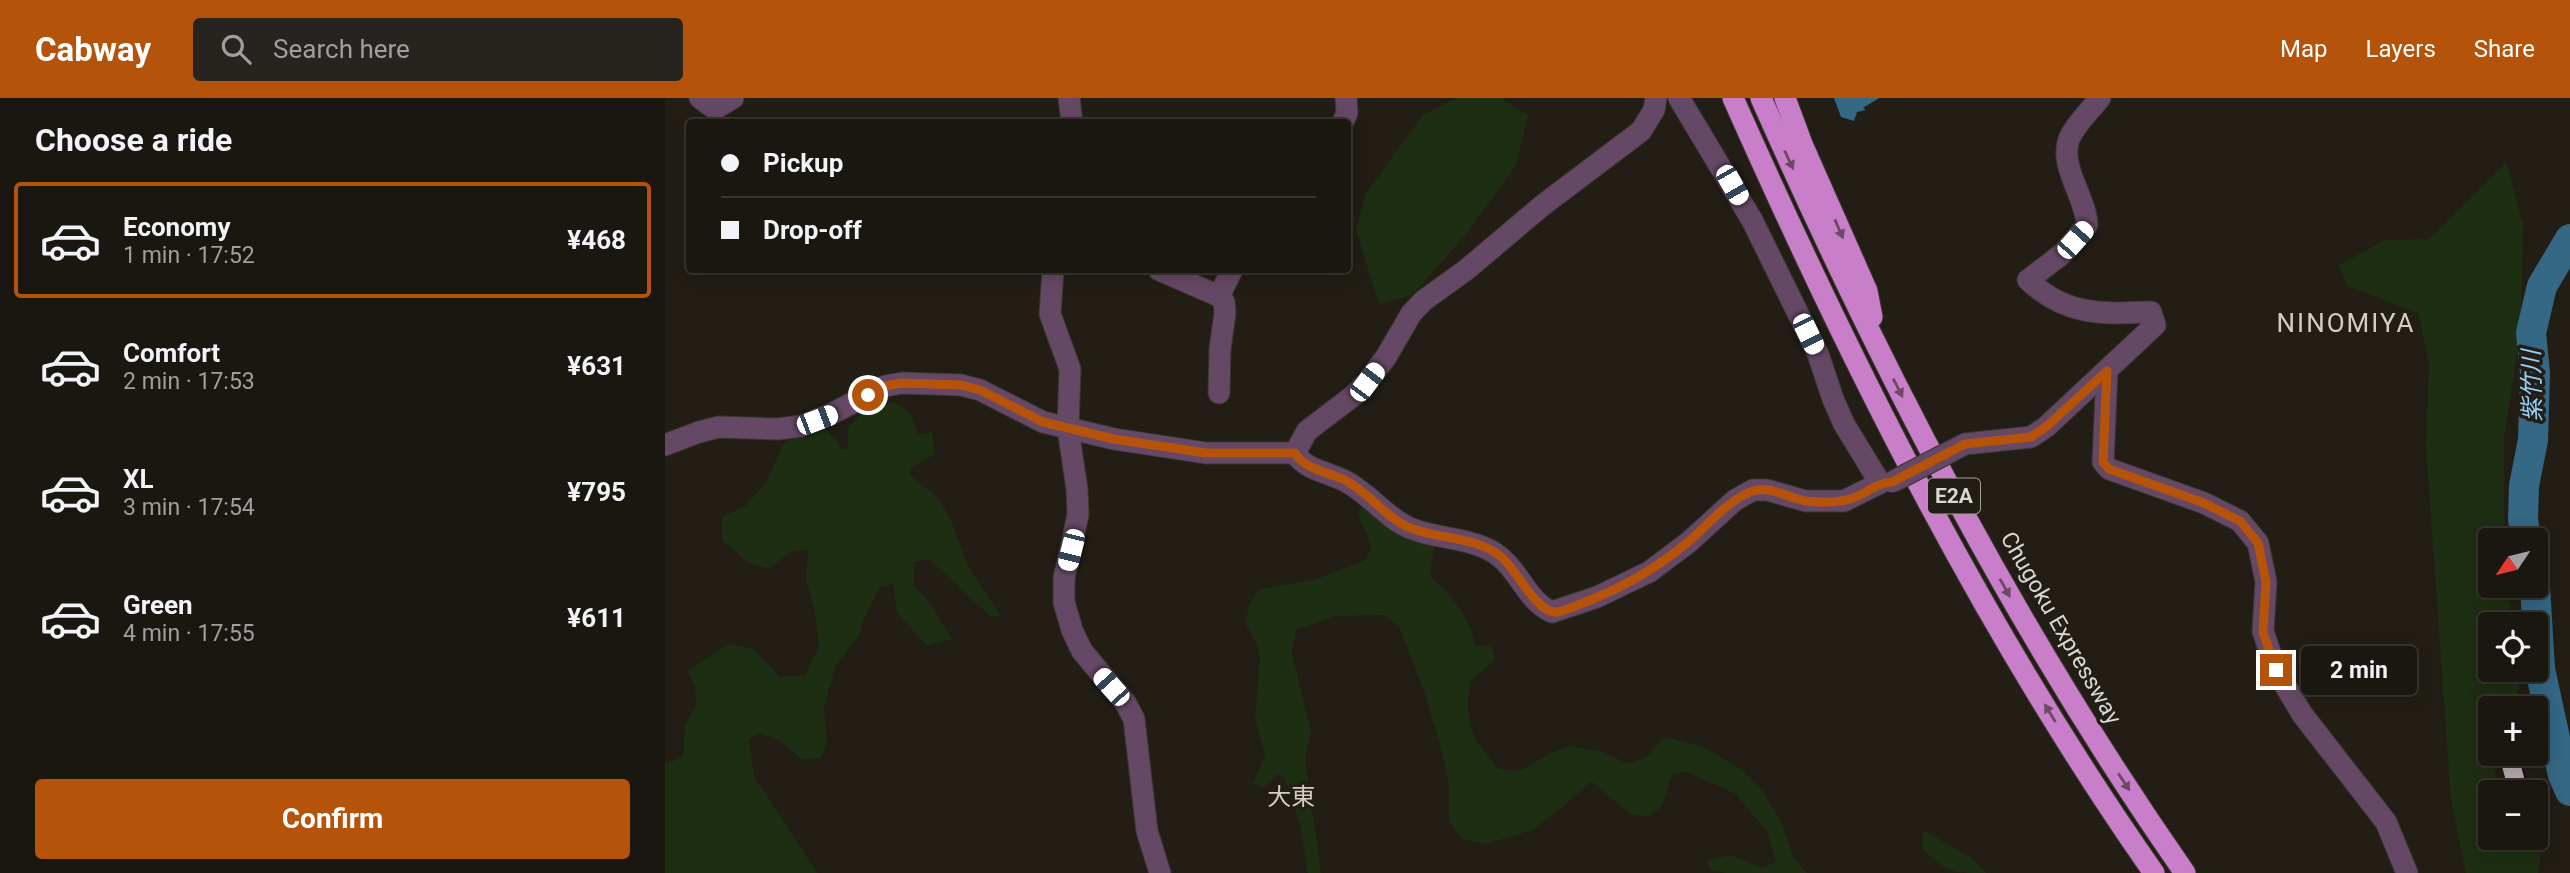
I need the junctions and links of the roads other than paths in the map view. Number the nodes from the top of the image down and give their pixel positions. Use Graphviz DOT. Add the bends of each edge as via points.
graph roads {
  1 [pos="700,98"];
  2 [pos="733,98"];
  3 [pos="1069,98"];
  4 [pos="1346,98"];
  5 [pos="1656,98"];
  6 [pos="1679,98"];
  7 [pos="1717,98"];
  8 [pos="1733,98"];
  9 [pos="1761,98"];
  10 [pos="1785,98"];
  11 [pos="2100,98"];
  12 [pos="1072,119"];
  13 [pos="1344,119"];
  14 [pos="1053,273"];
  15 [pos="1167,273"];
  16 [pos="1230,273"];
  17 [pos="1815,278"];
  18 [pos="1219,296"];
  19 [pos="1878,348"];
  20 [pos="2107,371"];
  21 [pos="1219,393"];
  22 [pos="1068,429"];
  23 [pos="665,445"];
  24 [pos="1295,453"];
  25 [pos="1886,483"];
  26 [pos="1160,873"];
  27 [pos="2154,873"];
  28 [pos="2185,873"];
  29 [pos="2407,873"];
  1 -- 2 [label="street" via="715,109"];
  3 -- 12 [label="street"];
  4 -- 13 [label="street"];
  5 -- 24 [label="street" via="1641,131 1423,301 1367,382 1307,431"];
  6 -- 25 [label="street" via="1752,220 1818,355 1844,424"];
  7 -- 17 [label="highway"];
  8 -- 17 [label="highway, E2A"];
  9 -- 19 [label="highway, Chugoku Expressway / E2A, one-way"];
  10 -- 19 [label="highway, one-way" via="1867,291"];
  11 -- 20 [label="street" via="2077,125 2067,161 2088,225 2062,254 2028,280 2044,295 2079,310 2151,312 2155,325"];
  14 -- 22 [label="street" via="1050,314 1071,376"];
  15 -- 18 [label="street"];
  16 -- 18 [label="street"];
  27 -- 17 [label="highway, E2A, one-way" via="1994,621"];
  18 -- 21 [label="street" via="1225,313"];
  19 -- 28 [label="highway, Chugoku Expressway / E2A, one-way" via="2018,612 2084,722"];
  20 -- 25 [label="street, bridge" via="2031,437 1965,444"];
  20 -- 29 [label="street" via="2103,462 2109,469 2240,521 2258,543 2266,582 2263,632 2276,670 2302,715 2386,822"];
  22 -- 23 [label="street" via="1043,422 980,390 902,383 885,386 801,426 719,427"];
  22 -- 24 [label="street" via="1206,453"];
  22 -- 26 [label="street" via="1078,515 1064,578 1065,602 1082,651 1134,719 1147,831"];
  24 -- 25 [label="street" via="1310,467 1362,491 1410,528 1499,554 1536,602 1552,612 1649,572 1734,500 1753,490 1806,501 1844,501"];
}
